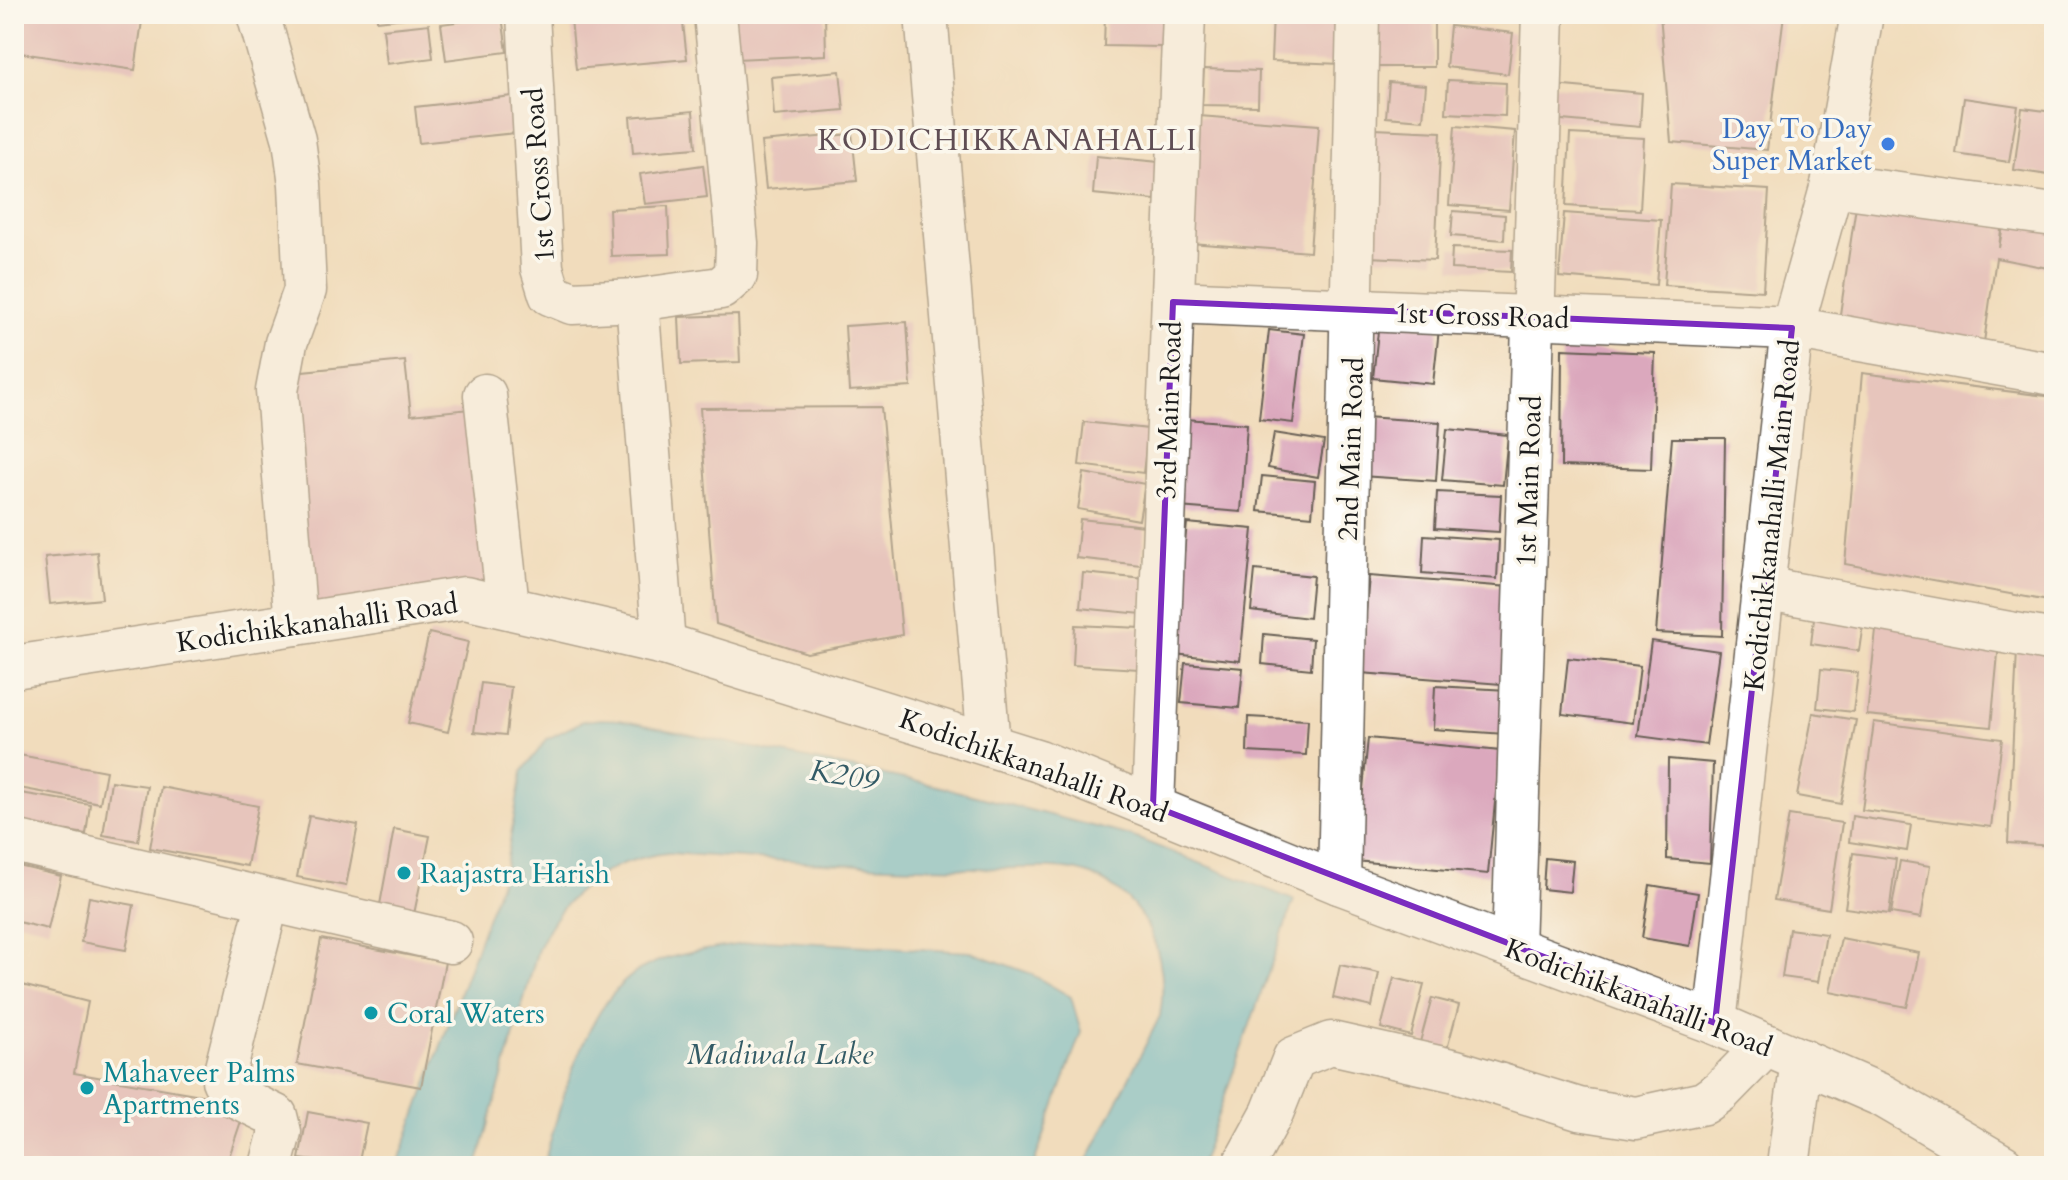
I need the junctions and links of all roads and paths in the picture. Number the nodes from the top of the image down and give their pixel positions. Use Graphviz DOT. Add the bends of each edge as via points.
graph roads {
  1 [pos="258,14"];
  2 [pos="528,14"];
  3 [pos="715,14"];
  4 [pos="926,14"];
  5 [pos="1184,14"];
  6 [pos="1358,14"];
  7 [pos="1543,14"];
  8 [pos="1862,14"];
  9 [pos="1832,185"];
  10 [pos="2054,215"];
  11 [pos="637,300"];
  12 [pos="1173,302"];
  13 [pos="1354,309"];
  14 [pos="1533,317"];
  15 [pos="1792,328"];
  16 [pos="2054,374"];
  17 [pos="485,395"];
  18 [pos="1763,588"];
  19 [pos="508,607"];
  20 [pos="296,624"];
  21 [pos="2054,641"];
  22 [pos="664,644"];
  23 [pos="14,667"];
  24 [pos="989,745"];
  25 [pos="1153,806"];
  26 [pos="14,841"];
  27 [pos="1339,883"];
  28 [pos="268,900"];
  29 [pos="451,942"];
  30 [pos="1513,948"];
  31 [pos="1715,1023"];
  32 [pos="1799,1059"];
  33 [pos="271,1166"];
  34 [pos="1243,1166"];
  35 [pos="1788,1166"];
  36 [pos="1815,1166"];
  37 [pos="2003,1166"];
  1 -- 20 [label="street" via="294,140 300,184 305,290 286,343 277,391"];
  2 -- 11 [label="street, 1st Cross Road" via="542,268 550,294 572,303"];
  3 -- 11 [label="street" via="736,275 721,288"];
  4 -- 24 [label="street"];
  5 -- 12 [label="street, 3rd Main Road"];
  6 -- 13 [label="street, 2nd Main Road"];
  7 -- 14 [label="street, 1st Main Road"];
  8 -- 9 [label="street, Kodichikkanahalli Main Road"];
  9 -- 10 [label="street"];
  9 -- 15 [label="street, Kodichikkanahalli Main Road"];
  11 -- 22 [label="street"];
  12 -- 13 [label="street, 1st Cross Road"];
  12 -- 25 [label="street, 3rd Main Road"];
  13 -- 14 [label="street, 1st Cross Road"];
  13 -- 27 [label="street, 2nd Main Road"];
  14 -- 15 [label="street, 1st Cross Road"];
  14 -- 30 [label="street, 1st Main Road"];
  15 -- 16 [label="street, 1st Cross Road"];
  15 -- 18 [label="street, Kodichikkanahalli Main Road"];
  17 -- 19 [label="street"];
  18 -- 21 [label="street"];
  18 -- 31 [label="street, Kodichikkanahalli Main Road"];
  19 -- 20 [label="street, Kodichikkanahalli Road" via="465,598"];
  19 -- 22 [label="street, Kodichikkanahalli Road"];
  20 -- 23 [label="street, Kodichikkanahalli Road"];
  22 -- 24 [label="street, Kodichikkanahalli Road"];
  24 -- 25 [label="street, Kodichikkanahalli Road"];
  25 -- 27 [label="street, Kodichikkanahalli Road"];
  26 -- 28 [label="street"];
  27 -- 30 [label="street, Kodichikkanahalli Road"];
  28 -- 29 [label="street"];
  28 -- 33 [label="street" via="223,1080 231,1094 276,1116 280,1132"];
  30 -- 31 [label="street, Kodichikkanahalli Road"];
  31 -- 32 [label="street, Kodichikkanahalli Road"];
  32 -- 34 [label="street" via="1704,1103 1636,1118 1579,1109 1456,1071 1331,1043 1294,1058"];
  32 -- 35 [label="street"];
  32 -- 36 [label="street"];
  32 -- 37 [label="street, Kodichikkanahalli Road" via="1883,1096"];
}
